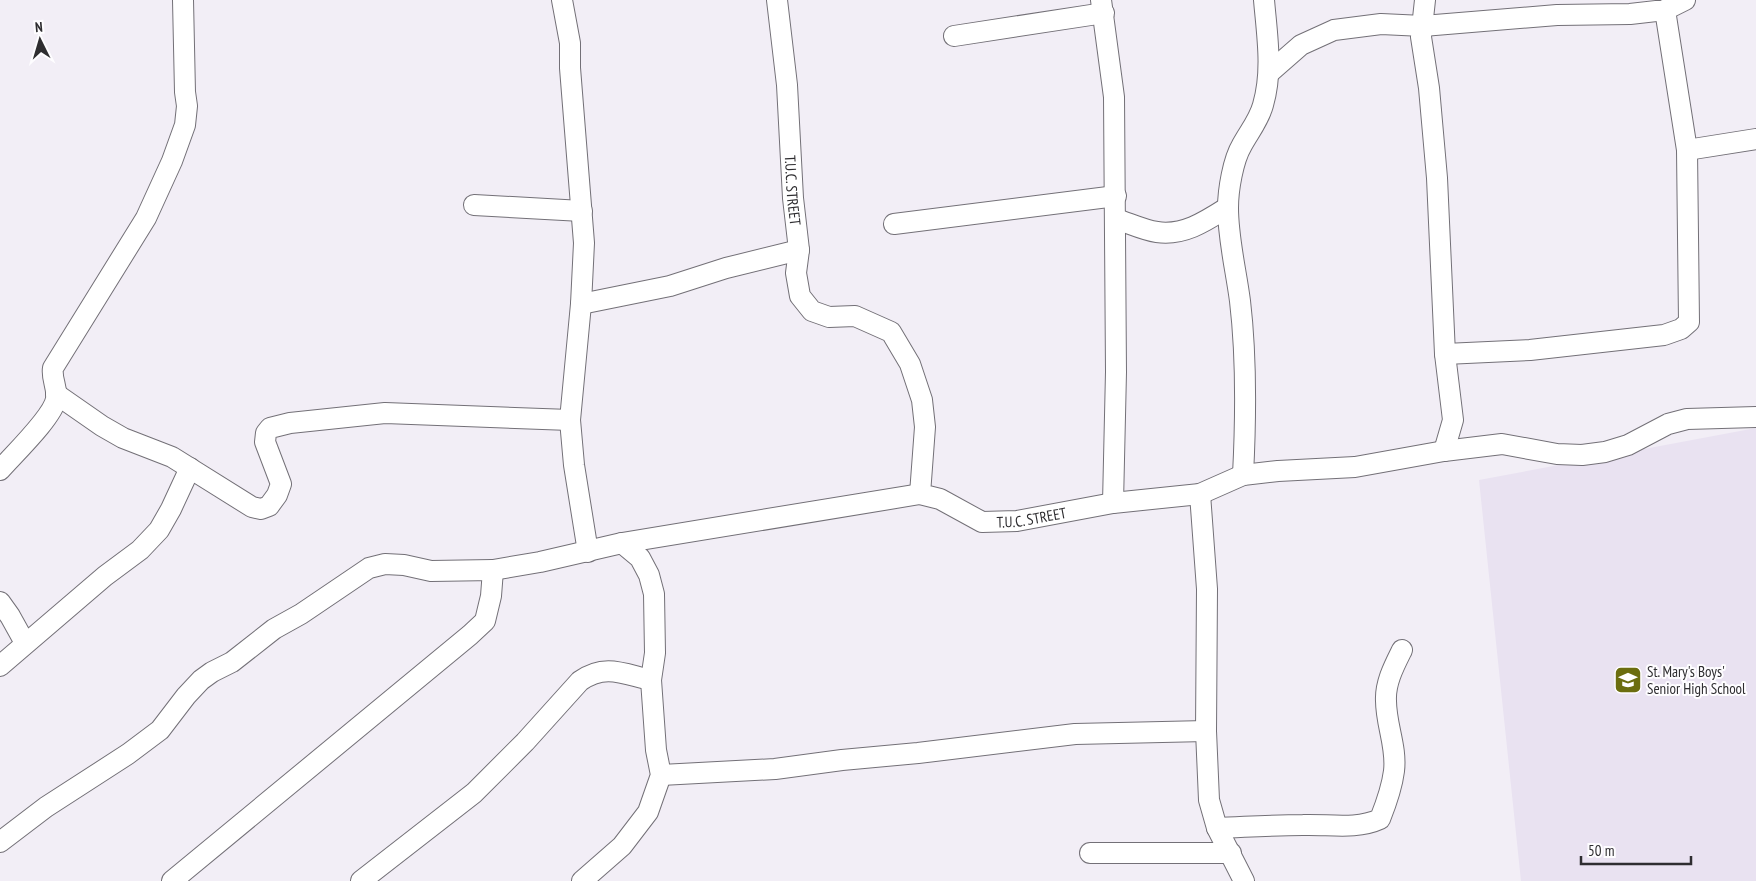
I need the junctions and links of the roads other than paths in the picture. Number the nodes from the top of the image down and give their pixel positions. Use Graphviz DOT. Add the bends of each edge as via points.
graph roads {
  1 [pos="182,0"];
  2 [pos="562,0"];
  3 [pos="777,0"];
  4 [pos="1264,0"];
  5 [pos="1425,0"];
  6 [pos="1685,0"];
  7 [pos="1102,7"];
  8 [pos="1665,10"];
  9 [pos="1423,26"];
  10 [pos="954,36"];
  11 [pos="1268,73"];
  12 [pos="1756,139"];
  13 [pos="1687,150"];
  14 [pos="1116,196"];
  15 [pos="474,204"];
  16 [pos="1228,207"];
  17 [pos="582,211"];
  18 [pos="1116,219"];
  19 [pos="894,224"];
  20 [pos="799,250"];
  21 [pos="581,304"];
  22 [pos="1446,354"];
  23 [pos="56,394"];
  24 [pos="1756,417"];
  25 [pos="570,420"];
  26 [pos="1444,450"];
  27 [pos="190,468"];
  28 [pos="0,470"];
  29 [pos="1243,475"];
  30 [pos="920,494"];
  31 [pos="1200,494"];
  32 [pos="1113,503"];
  33 [pos="622,543"];
  34 [pos="588,552"];
  35 [pos="493,570"];
  36 [pos="0,602"];
  37 [pos="25,643"];
  38 [pos="1402,650"];
  39 [pos="0,666"];
  40 [pos="651,680"];
  41 [pos="1206,731"];
  42 [pos="660,774"];
  43 [pos="1217,828"];
  44 [pos="0,842"];
  45 [pos="1090,853"];
  46 [pos="1231,853"];
  47 [pos="172,881"];
  48 [pos="361,881"];
  49 [pos="582,881"];
  50 [pos="1244,881"];
  1 -- 23 [label="street" via="185,125 146,218 52,368"];
  2 -- 17 [label="street" via="570,42"];
  3 -- 20 [label="street, T.U.C. STREET" via="787,85"];
  4 -- 11 [label="street"];
  5 -- 9 [label="street"];
  6 -- 8 [label="street"];
  7 -- 10 [label="street"];
  7 -- 14 [label="street" via="1114,97"];
  8 -- 9 [label="street"];
  8 -- 13 [label="street"];
  9 -- 11 [label="street" via="1381,24 1334,30 1300,45"];
  9 -- 22 [label="street" via="1421,37 1437,178"];
  11 -- 16 [label="street" via="1263,106 1240,147"];
  12 -- 13 [label="street"];
  13 -- 22 [label="street" via="1689,322 1682,330 1664,335 1530,350"];
  14 -- 18 [label="street"];
  14 -- 19 [label="street"];
  15 -- 17 [label="street"];
  16 -- 18 [label="street" via="1199,225 1182,231 1157,232"];
  16 -- 29 [label="street" via="1245,356"];
  17 -- 21 [label="street"];
  18 -- 32 [label="street"];
  20 -- 21 [label="street" via="670,286"];
  20 -- 30 [label="street, T.U.C. STREET" via="796,273 800,296 812,311 829,317 855,316 891,332 910,364 922,400 925,427"];
  21 -- 25 [label="street"];
  22 -- 26 [label="street" via="1453,420"];
  23 -- 27 [label="street" via="123,438 172,457"];
  23 -- 28 [label="street" via="55,403 46,418"];
  24 -- 26 [label="street, T.U.C. STREET" via="1687,418 1628,445 1590,454 1557,454 1502,444"];
  25 -- 27 [label="street" via="385,413 270,428 265,442 281,484 277,495 261,509 252,507"];
  25 -- 34 [label="street"];
  26 -- 29 [label="street, T.U.C. STREET" via="1355,467"];
  27 -- 37 [label="street" via="159,530 140,550"];
  29 -- 31 [label="street, T.U.C. STREET"];
  30 -- 32 [label="street, T.U.C. STREET" via="940,499 982,522 1017,521"];
  30 -- 33 [label="street"];
  31 -- 32 [label="street, T.U.C. STREET"];
  31 -- 41 [label="street" via="1207,589"];
  33 -- 34 [label="street"];
  33 -- 40 [label="street" via="640,558 654,594 655,653"];
  34 -- 35 [label="street"];
  35 -- 44 [label="street" via="431,571 385,564 369,568 201,680 160,730"];
  35 -- 47 [label="street" via="491,596 485,621 480,626"];
  36 -- 37 [label="street"];
  37 -- 39 [label="street"];
  38 -- 43 [label="street" via="1390,676 1386,701 1394,748 1394,770 1380,819 1352,826"];
  40 -- 42 [label="street"];
  40 -- 48 [label="street" via="605,670 590,674 474,793"];
  41 -- 42 [label="street" via="1075,734 775,769"];
  41 -- 43 [label="street" via="1209,800"];
  42 -- 49 [label="street" via="648,812 622,846"];
  43 -- 46 [label="street"];
  45 -- 46 [label="street"];
  46 -- 50 [label="street"];
}
